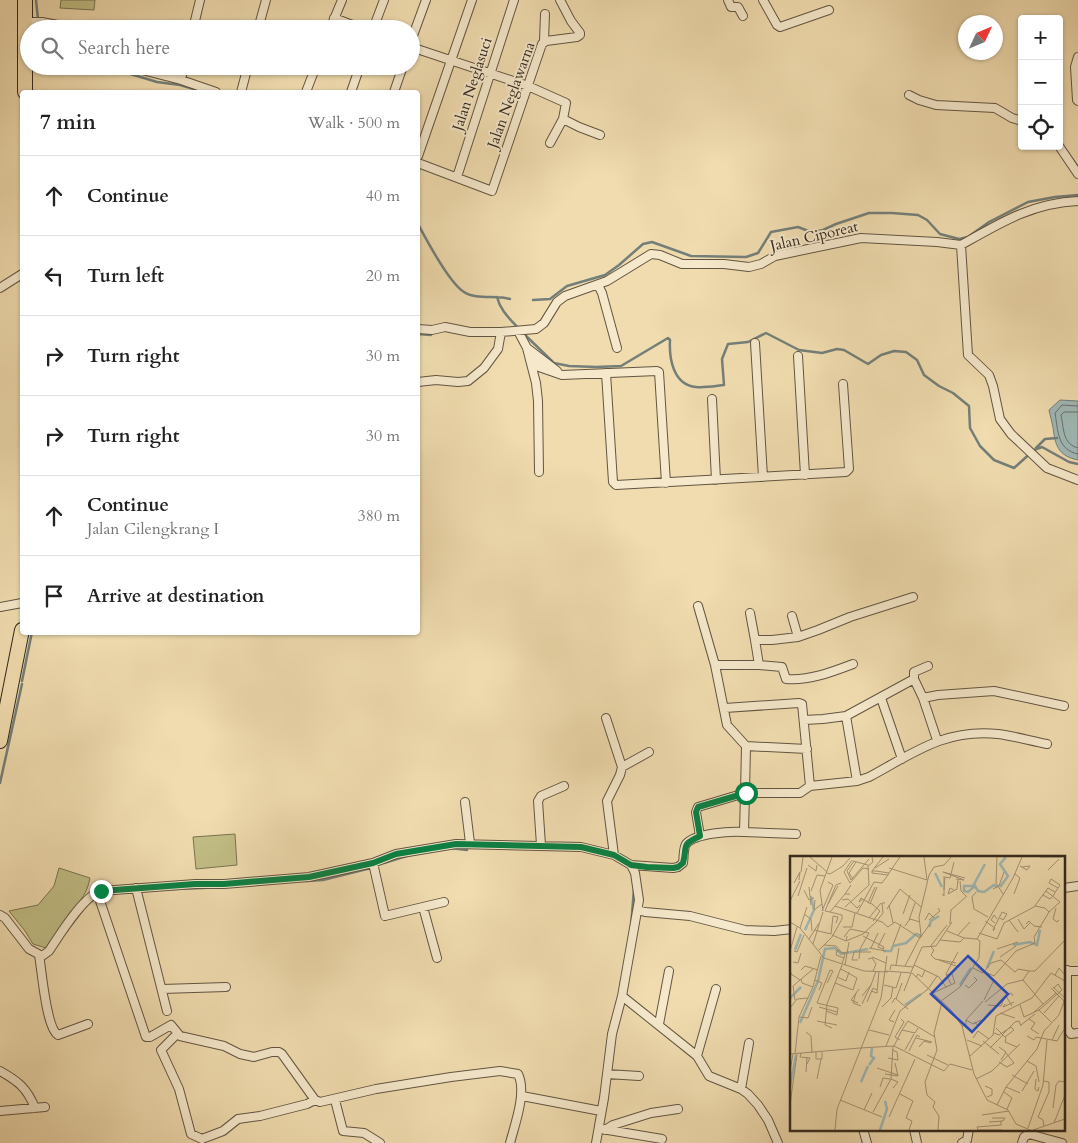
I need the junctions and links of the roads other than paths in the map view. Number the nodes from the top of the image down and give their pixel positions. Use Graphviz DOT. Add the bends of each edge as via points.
graph roads {
  1 [pos="25,0"];
  2 [pos="200,0"];
  3 [pos="266,0"];
  4 [pos="342,0"];
  5 [pos="384,0"];
  6 [pos="426,0"];
  7 [pos="472,0"];
  8 [pos="514,0"];
  9 [pos="560,0"];
  10 [pos="728,0"];
  11 [pos="763,0"];
  12 [pos="829,10"];
  13 [pos="545,14"];
  14 [pos="744,16"];
  15 [pos="334,18"];
  16 [pos="33,20"];
  17 [pos="195,20"];
  18 [pos="260,20"];
  19 [pos="339,20"];
  20 [pos="376,20"];
  21 [pos="419,20"];
  22 [pos="544,41"];
  23 [pos="420,50"];
  24 [pos="1078,57"];
  25 [pos="450,60"];
  26 [pos="490,74"];
  27 [pos="27,75"];
  28 [pos="161,75"];
  29 [pos="181,75"];
  30 [pos="246,75"];
  31 [pos="313,75"];
  32 [pos="357,75"];
  33 [pos="400,75"];
  34 [pos="180,80"];
  35 [pos="528,86"];
  36 [pos="25,90"];
  37 [pos="210,90"];
  38 [pos="242,90"];
  39 [pos="307,90"];
  40 [pos="352,90"];
  41 [pos="395,90"];
  42 [pos="910,95"];
  43 [pos="1078,101"];
  44 [pos="563,119"];
  45 [pos="1018,120"];
  46 [pos="600,135"];
  47 [pos="550,143"];
  48 [pos="420,150"];
  49 [pos="1062,150"];
  50 [pos="420,164"];
  51 [pos="1078,174"];
  52 [pos="457,177"];
  53 [pos="1078,201"];
  54 [pos="961,245"];
  55 [pos="20,275"];
  56 [pos="598,285"];
  57 [pos="0,288"];
  58 [pos="420,329"];
  59 [pos="521,331"];
  60 [pos="501,332"];
  61 [pos="755,343"];
  62 [pos="527,348"];
  63 [pos="617,348"];
  64 [pos="798,356"];
  65 [pos="530,359"];
  66 [pos="606,373"];
  67 [pos="562,374"];
  68 [pos="420,382"];
  69 [pos="843,384"];
  70 [pos="712,399"];
  71 [pos="539,472"];
  72 [pos="805,475"];
  73 [pos="763,477"];
  74 [pos="716,480"];
  75 [pos="1078,480"];
  76 [pos="666,483"];
  77 [pos="913,597"];
  78 [pos="20,603"];
  79 [pos="698,606"];
  80 [pos="0,607"];
  81 [pos="750,613"];
  82 [pos="792,616"];
  83 [pos="21,635"];
  84 [pos="798,636"];
  85 [pos="755,640"];
  86 [pos="853,664"];
  87 [pos="715,665"];
  88 [pos="759,665"];
  89 [pos="928,666"];
  90 [pos="914,679"];
  91 [pos="881,698"];
  92 [pos="923,698"];
  93 [pos="1064,706"];
  94 [pos="725,708"];
  95 [pos="846,716"];
  96 [pos="606,718"];
  97 [pos="804,720"];
  98 [pos="937,740"];
  99 [pos="0,741"];
  100 [pos="1047,744"];
  101 [pos="746,746"];
  102 [pos="807,748"];
  103 [pos="649,752"];
  104 [pos="902,759"];
  105 [pos="622,767"];
  106 [pos="857,782"];
  107 [pos="564,786"];
  108 [pos="810,786"];
  109 [pos="746,793"];
  110 [pos="465,802"];
  111 [pos="744,832"];
  112 [pos="796,834"];
  113 [pos="700,836"];
  114 [pos="470,843"];
  115 [pos="541,845"];
  116 [pos="614,855"];
  117 [pos="373,863"];
  118 [pos="631,865"];
  119 [pos="136,888"];
  120 [pos="97,892"];
  121 [pos="444,902"];
  122 [pos="423,907"];
  123 [pos="638,910"];
  124 [pos="0,915"];
  125 [pos="790,930"];
  126 [pos="39,956"];
  127 [pos="437,958"];
  128 [pos="1066,970"];
  129 [pos="1078,970"];
  130 [pos="669,971"];
  131 [pos="226,987"];
  132 [pos="162,989"];
  133 [pos="716,989"];
  134 [pos="622,996"];
  135 [pos="167,1011"];
  136 [pos="88,1024"];
  137 [pos="659,1024"];
  138 [pos="1078,1033"];
  139 [pos="177,1034"];
  140 [pos="749,1043"];
  141 [pos="696,1056"];
  142 [pos="0,1071"];
  143 [pos="607,1074"];
  144 [pos="639,1076"];
  145 [pos="741,1089"];
  146 [pos="522,1096"];
  147 [pos="315,1100"];
  148 [pos="335,1100"];
  149 [pos="45,1107"];
  150 [pos="35,1108"];
  151 [pos="678,1109"];
  152 [pos="0,1111"];
  153 [pos="601,1111"];
  154 [pos="601,1129"];
  155 [pos="863,1130"];
  156 [pos="914,1130"];
  157 [pos="970,1130"];
  158 [pos="662,1139"];
  159 [pos="380,1143"];
  160 [pos="510,1143"];
  161 [pos="596,1143"];
  162 [pos="778,1143"];
  163 [pos="867,1143"];
  164 [pos="917,1143"];
  165 [pos="962,1143"];
  166 [pos="1022,1143"];
  167 [pos="1062,1143"];
  1 -- 16 [label="highway"];
  2 -- 17 [label="street"];
  3 -- 18 [label="street"];
  4 -- 15 [label="street"];
  5 -- 20 [label="street"];
  6 -- 21 [label="street"];
  7 -- 25 [label="street"];
  8 -- 26 [label="street, Jalan Neglasuci"];
  9 -- 22 [label="street, Jalan Neglawarna" via="580,33"];
  10 -- 14 [label="street"];
  11 -- 12 [label="street" via="780,27"];
  13 -- 22 [label="street"];
  15 -- 19 [label="street"];
  22 -- 35 [label="street, Jalan Neglawarna"];
  23 -- 25 [label="street"];
  24 -- 43 [label="street" via="1075,67"];
  25 -- 26 [label="street"];
  25 -- 48 [label="street"];
  26 -- 35 [label="street"];
  26 -- 52 [label="street, Jalan Neglasuci"];
  27 -- 36 [label="highway"];
  28 -- 34 [label="street"];
  29 -- 34 [label="street"];
  30 -- 38 [label="street"];
  31 -- 39 [label="street"];
  32 -- 40 [label="street"];
  33 -- 41 [label="street"];
  34 -- 37 [label="street"];
  35 -- 44 [label="street" via="566,102"];
  35 -- 52 [label="street, Jalan Neglawarna" via="492,191"];
  42 -- 45 [label="street" via="936,105 995,108"];
  44 -- 46 [label="street"];
  44 -- 47 [label="street"];
  49 -- 51 [label="street"];
  50 -- 52 [label="street"];
  53 -- 54 [label="street" via="1051,203 1028,210"];
  54 -- 56 [label="street, Jalan Ciporeat" via="861,238 775,256 749,267 682,264 651,254"];
  54 -- 75 [label="street" via="968,355 989,375 998,414 1010,434 1047,468"];
  55 -- 57 [label="street"];
  56 -- 59 [label="street, Jalan Ciporeat" via="565,296 556,302 542,326"];
  56 -- 63 [label="street"];
  58 -- 60 [label="street, Jalan Ciporeat" via="445,327 470,332"];
  59 -- 60 [label="street, Jalan Ciporeat"];
  59 -- 62 [label="street" via="522,342"];
  60 -- 68 [label="street" via="498,349 484,368 468,381"];
  61 -- 73 [label="street"];
  62 -- 65 [label="street"];
  62 -- 67 [label="street"];
  64 -- 72 [label="street"];
  65 -- 67 [label="street" via="540,367"];
  65 -- 71 [label="street" via="538,400"];
  66 -- 67 [label="street"];
  66 -- 76 [label="street" via="613,482 616,485"];
  66 -- 76 [label="street" via="657,371 660,374"];
  69 -- 72 [label="street" via="849,469 843,473"];
  70 -- 74 [label="street"];
  72 -- 73 [label="street"];
  73 -- 74 [label="street"];
  74 -- 76 [label="street"];
  77 -- 84 [label="street"];
  78 -- 80 [label="street"];
  79 -- 87 [label="street"];
  81 -- 85 [label="street"];
  82 -- 84 [label="street"];
  83 -- 99 [label="highway"];
  84 -- 85 [label="street"];
  85 -- 88 [label="street"];
  86 -- 88 [label="street" via="822,675 794,679 786,679 782,667"];
  87 -- 88 [label="street"];
  87 -- 94 [label="street"];
  89 -- 90 [label="street" via="914,672"];
  90 -- 91 [label="street"];
  90 -- 92 [label="street"];
  91 -- 95 [label="street"];
  91 -- 104 [label="street"];
  92 -- 93 [label="street" via="994,691"];
  92 -- 98 [label="street"];
  94 -- 97 [label="street" via="799,703 803,706"];
  94 -- 101 [label="street" via="727,725"];
  95 -- 97 [label="street"];
  95 -- 106 [label="street"];
  96 -- 105 [label="street"];
  97 -- 102 [label="street"];
  98 -- 100 [label="street" via="978,733"];
  98 -- 104 [label="street"];
  101 -- 102 [label="street"];
  101 -- 109 [label="street"];
  102 -- 108 [label="street"];
  103 -- 105 [label="street"];
  104 -- 106 [label="street"];
  105 -- 116 [label="street" via="607,801"];
  106 -- 108 [label="street"];
  107 -- 115 [label="street" via="541,796 538,801"];
  108 -- 109 [label="street" via="804,792 791,794"];
  109 -- 111 [label="street"];
  109 -- 113 [label="street" via="698,807"];
  110 -- 114 [label="street"];
  111 -- 112 [label="street"];
  111 -- 113 [label="street"];
  113 -- 118 [label="street" via="685,845 684,861 678,867"];
  114 -- 115 [label="street"];
  114 -- 117 [label="street" via="396,854"];
  115 -- 116 [label="street" via="581,847"];
  116 -- 118 [label="street"];
  117 -- 119 [label="street" via="309,877"];
  117 -- 122 [label="street" via="384,916"];
  118 -- 123 [label="street" via="635,873"];
  119 -- 120 [label="street"];
  119 -- 132 [label="street"];
  120 -- 126 [label="street" via="80,907 49,951"];
  120 -- 139 [label="street" via="145,1036 150,1037 171,1025"];
  121 -- 122 [label="street"];
  122 -- 127 [label="street"];
  123 -- 125 [label="street" via="690,916 745,930"];
  123 -- 134 [label="street"];
  124 -- 126 [label="street"];
  126 -- 136 [label="street" via="49,1022 55,1034"];
  128 -- 129 [label="street"];
  128 -- 138 [label="street" via="1068,1028 1071,1034"];
  130 -- 137 [label="street"];
  131 -- 132 [label="street"];
  132 -- 135 [label="street"];
  133 -- 141 [label="street"];
  134 -- 137 [label="street"];
  134 -- 143 [label="street" via="612,1034"];
  137 -- 141 [label="street"];
  139 -- 147 [label="street" via="254,1057 279,1052"];
  139 -- 147 [label="street" via="161,1050 179,1088 194,1136 202,1139 223,1131 238,1118 260,1116"];
  140 -- 145 [label="street"];
  141 -- 145 [label="street" via="709,1076"];
  142 -- 150 [label="street" via="17,1080"];
  143 -- 144 [label="street"];
  143 -- 153 [label="street"];
  145 -- 162 [label="street" via="758,1105"];
  146 -- 148 [label="street" via="518,1074 500,1070 376,1089"];
  146 -- 153 [label="street"];
  146 -- 160 [label="street"];
  147 -- 148 [label="street"];
  148 -- 159 [label="street" via="344,1131 364,1133"];
  149 -- 150 [label="street"];
  150 -- 152 [label="street"];
  151 -- 154 [label="street" via="651,1113"];
  153 -- 154 [label="street"];
  154 -- 158 [label="street"];
  154 -- 161 [label="street"];
  155 -- 163 [label="street"];
  156 -- 164 [label="street"];
  157 -- 165 [label="street" via="967,1140"];
  166 -- 167 [label="street" via="1029,1134"];
}
